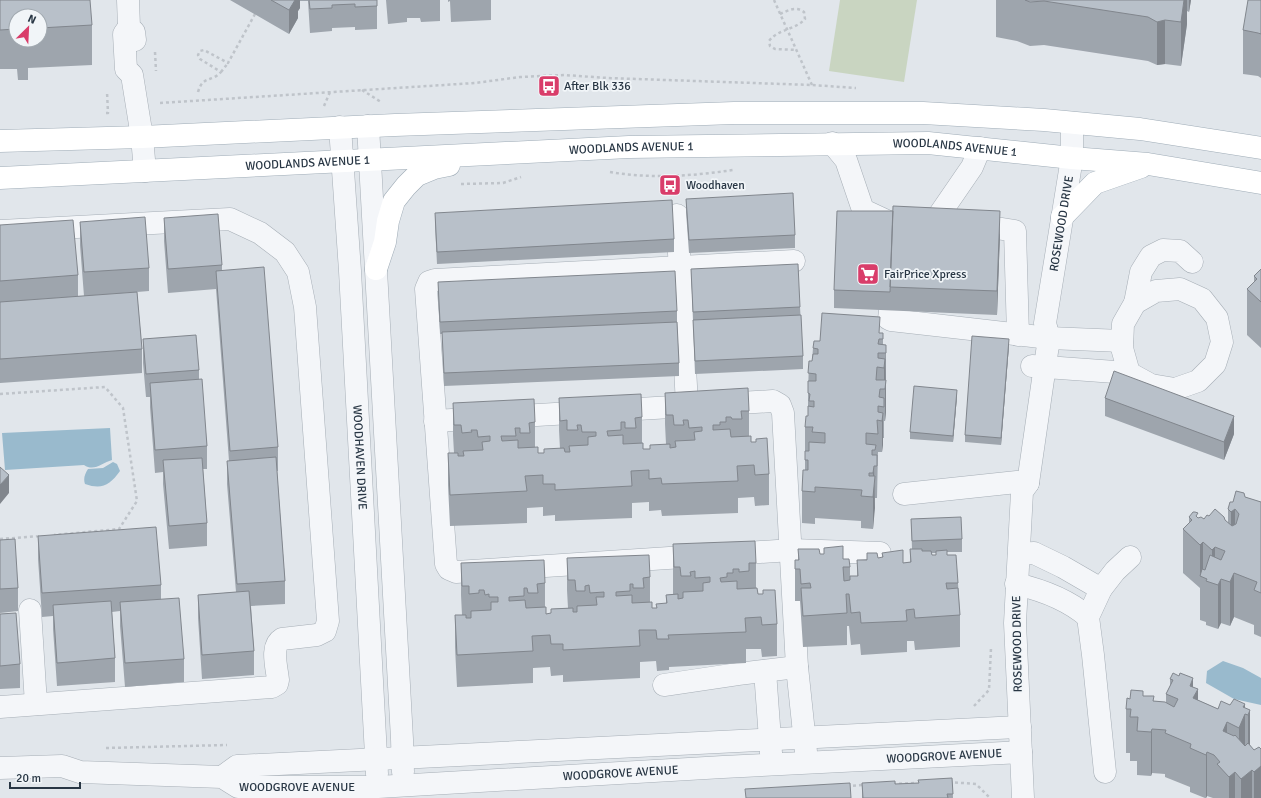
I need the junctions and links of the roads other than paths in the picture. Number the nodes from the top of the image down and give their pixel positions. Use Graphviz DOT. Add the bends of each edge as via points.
graph roads {
  1 [pos="128,0"];
  2 [pos="1072,123"];
  3 [pos="368,126"];
  4 [pos="340,127"];
  5 [pos="142,137"];
  6 [pos="0,141"];
  7 [pos="832,144"];
  8 [pos="980,148"];
  9 [pos="1261,148"];
  10 [pos="461,156"];
  11 [pos="1072,158"];
  12 [pos="370,160"];
  13 [pos="343,162"];
  14 [pos="1148,164"];
  15 [pos="145,171"];
  16 [pos="0,178"];
  17 [pos="1261,183"];
  18 [pos="677,215"];
  19 [pos="1062,217"];
  20 [pos="937,218"];
  21 [pos="0,231"];
  22 [pos="794,262"];
  23 [pos="1192,262"];
  24 [pos="680,268"];
  25 [pos="376,269"];
  26 [pos="1136,304"];
  27 [pos="890,311"];
  28 [pos="1037,333"];
  29 [pos="1122,340"];
  30 [pos="1038,367"];
  31 [pos="1129,372"];
  32 [pos="687,405"];
  33 [pos="435,421"];
  34 [pos="1023,485"];
  35 [pos="904,494"];
  36 [pos="792,550"];
  37 [pos="880,553"];
  38 [pos="1019,554"];
  39 [pos="1130,557"];
  40 [pos="1016,584"];
  41 [pos="1101,589"];
  42 [pos="30,610"];
  43 [pos="1088,617"];
  44 [pos="797,667"];
  45 [pos="765,671"];
  46 [pos="664,685"];
  47 [pos="36,704"];
  48 [pos="0,707"];
  49 [pos="1020,727"];
  50 [pos="804,738"];
  51 [pos="770,740"];
  52 [pos="1021,752"];
  53 [pos="402,758"];
  54 [pos="376,760"];
  55 [pos="807,763"];
  56 [pos="772,765"];
  57 [pos="0,768"];
  58 [pos="80,772"];
  59 [pos="1105,772"];
  60 [pos="222,776"];
  61 [pos="0,783"];
  62 [pos="404,785"];
  63 [pos="378,787"];
  64 [pos="1023,798"];
  1 -- 5 [label="street" via="129,27 134,35 136,69 132,76"];
  2 -- 3 [label="main road" via="923,113 734,113"];
  2 -- 9 [label="main road" via="1140,129"];
  2 -- 11 [label="street, ROSEWOOD DRIVE"];
  3 -- 4 [label="main road"];
  3 -- 12 [label="street"];
  4 -- 5 [label="main road"];
  4 -- 13 [label="street, WOODHAVEN DRIVE"];
  5 -- 6 [label="main road"];
  5 -- 15 [label="street"];
  7 -- 8 [label="main road, WOODLANDS AVENUE 1" via="928,143"];
  7 -- 10 [label="main road, WOODLANDS AVENUE 1" via="629,147"];
  7 -- 20 [label="street" via="846,160 863,210 893,227"];
  8 -- 11 [label="main road, WOODLANDS AVENUE 1"];
  8 -- 20 [label="street" via="972,167"];
  10 -- 12 [label="main road, WOODLANDS AVENUE 1"];
  10 -- 25 [label="main road" via="452,164 418,175 394,201"];
  11 -- 14 [label="main road, WOODLANDS AVENUE 1"];
  11 -- 19 [label="street, ROSEWOOD DRIVE"];
  12 -- 13 [label="main road, WOODLANDS AVENUE 1"];
  12 -- 25 [label="street"];
  13 -- 15 [label="main road, WOODLANDS AVENUE 1"];
  13 -- 54 [label="street, WOODHAVEN DRIVE"];
  14 -- 17 [label="main road, WOODLANDS AVENUE 1"];
  14 -- 19 [label="main road" via="1095,183"];
  15 -- 16 [label="main road, WOODLANDS AVENUE 1"];
  18 -- 24 [label="street"];
  19 -- 28 [label="street, ROSEWOOD DRIVE"];
  20 -- 28 [label="street" via="1015,231"];
  21 -- 47 [label="street" via="230,219 260,233 286,252 298,272 305,308 309,355 328,622 325,630 317,635 282,639 278,642 275,648 278,680 272,687"];
  22 -- 24 [label="street"];
  23 -- 26 [label="street" via="1180,251 1163,250 1151,256 1141,272"];
  24 -- 32 [label="street"];
  24 -- 33 [label="street" via="429,282 426,289"];
  25 -- 53 [label="street"];
  26 -- 29 [label="street" via="1123,324"];
  26 -- 31 [label="street" via="1156,291 1180,289 1202,299 1217,318 1222,342 1215,364 1198,381 1175,389 1151,385"];
  27 -- 28 [label="street" via="892,320"];
  28 -- 29 [label="street"];
  28 -- 30 [label="street, ROSEWOOD DRIVE"];
  29 -- 31 [label="street"];
  30 -- 31 [label="street"];
  30 -- 34 [label="street, ROSEWOOD DRIVE"];
  32 -- 33 [label="street"];
  32 -- 36 [label="street" via="773,401 780,405 783,413"];
  33 -- 36 [label="street" via="446,564 448,569 456,572"];
  34 -- 35 [label="street"];
  34 -- 38 [label="street, ROSEWOOD DRIVE"];
  36 -- 37 [label="street"];
  36 -- 44 [label="street"];
  38 -- 40 [label="street, ROSEWOOD DRIVE"];
  38 -- 41 [label="street" via="1034,553"];
  39 -- 41 [label="street"];
  40 -- 43 [label="street" via="1039,589 1061,599"];
  40 -- 49 [label="street, ROSEWOOD DRIVE" via="1015,623"];
  41 -- 43 [label="street"];
  42 -- 47 [label="street"];
  43 -- 59 [label="street"];
  44 -- 45 [label="street"];
  44 -- 50 [label="street"];
  45 -- 46 [label="street"];
  45 -- 51 [label="street"];
  47 -- 48 [label="street"];
  49 -- 50 [label="street, WOODGROVE AVENUE"];
  49 -- 52 [label="street, ROSEWOOD DRIVE"];
  50 -- 51 [label="street, WOODGROVE AVENUE"];
  50 -- 55 [label="street"];
  51 -- 53 [label="street, WOODGROVE AVENUE"];
  51 -- 56 [label="street"];
  52 -- 55 [label="street, WOODGROVE AVENUE"];
  52 -- 64 [label="street, ROSEWOOD DRIVE"];
  53 -- 54 [label="street, WOODGROVE AVENUE"];
  53 -- 62 [label="street"];
  54 -- 60 [label="street, WOODGROVE AVENUE" via="238,766"];
  54 -- 63 [label="street, WOODHAVEN DRIVE"];
  55 -- 56 [label="street, WOODGROVE AVENUE"];
  56 -- 62 [label="street, WOODGROVE AVENUE"];
  57 -- 58 [label="street, WOODGROVE AVENUE" via="62,766"];
  58 -- 60 [label="street, WOODGROVE AVENUE"];
  58 -- 61 [label="street, WOODGROVE AVENUE" via="58,779"];
  60 -- 63 [label="street, WOODGROVE AVENUE" via="238,787"];
  62 -- 63 [label="street, WOODGROVE AVENUE"];
}
